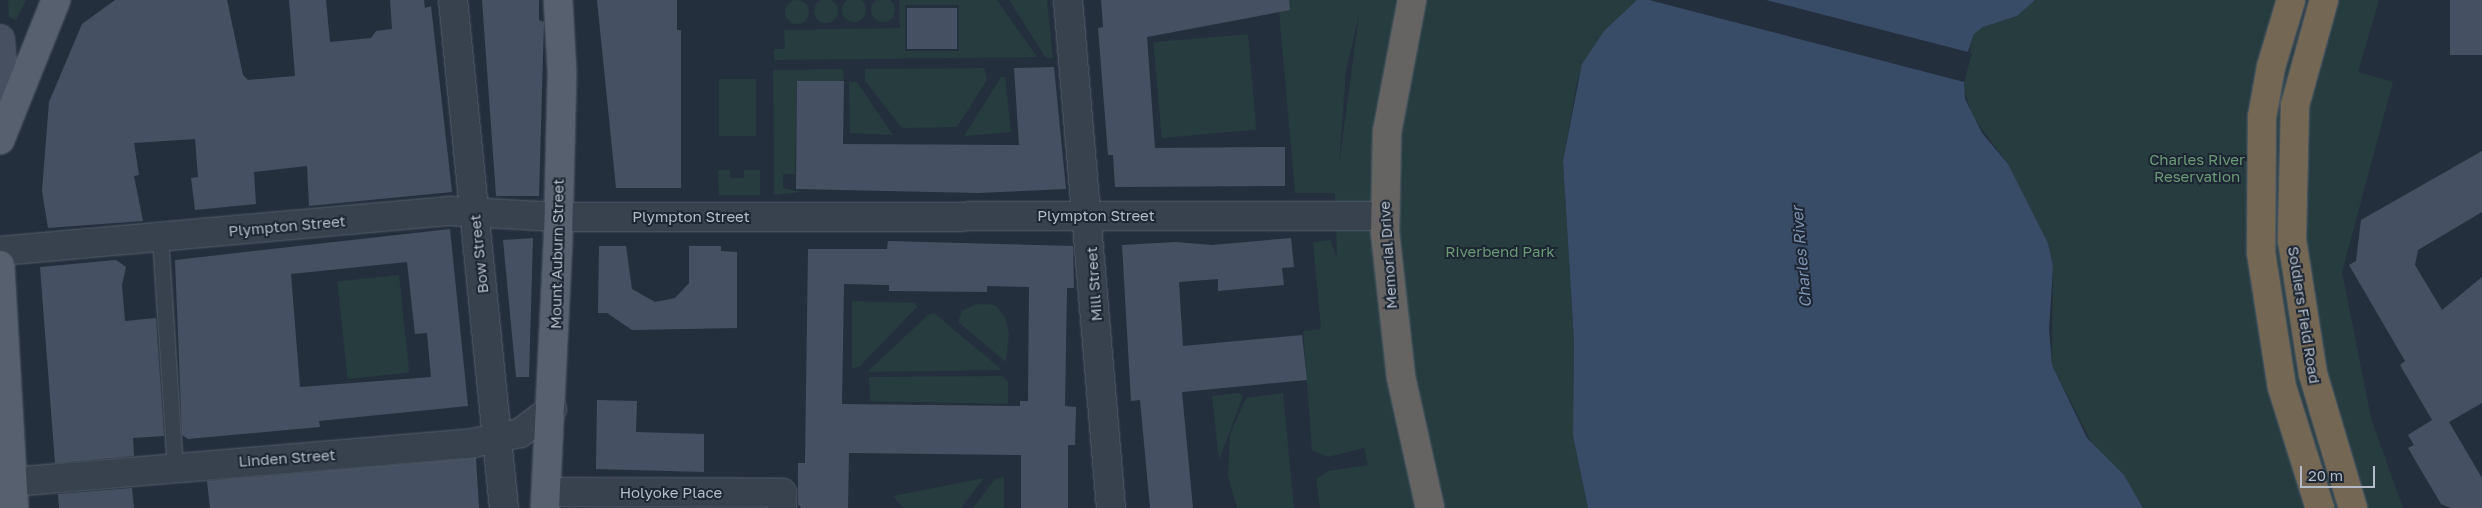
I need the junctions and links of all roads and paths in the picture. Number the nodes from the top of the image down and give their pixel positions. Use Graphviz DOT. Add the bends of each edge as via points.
graph roads {
  1 [pos="56,0"];
  2 [pos="453,0"];
  3 [pos="558,0"];
  4 [pos="1068,0"];
  5 [pos="1412,0"];
  6 [pos="2290,0"];
  7 [pos="2324,0"];
  8 [pos="0,39"];
  9 [pos="3,130"];
  10 [pos="474,212"];
  11 [pos="1089,216"];
  12 [pos="1385,216"];
  13 [pos="558,217"];
  14 [pos="160,237"];
  15 [pos="0,251"];
  16 [pos="0,265"];
  17 [pos="552,409"];
  18 [pos="497,439"];
  19 [pos="175,467"];
  20 [pos="13,495"];
  21 [pos="546,500"];
  22 [pos="504,508"];
  23 [pos="782,508"];
  24 [pos="1111,508"];
  25 [pos="1430,508"];
  26 [pos="2320,508"];
  27 [pos="2354,508"];
  1 -- 9 [label="main road"];
  2 -- 10 [label="street, Bow Street"];
  3 -- 13 [label="main road, Mount Auburn Street" via="562,71"];
  4 -- 11 [label="street, Mill Street"];
  5 -- 12 [label="highway, Memorial Drive" via="1388,125"];
  6 -- 26 [label="highway" via="2262,117 2261,252 2282,387"];
  7 -- 27 [label="highway, Soldiers Field Road" via="2295,105 2292,240 2313,374"];
  8 -- 9 [label="main road"];
  10 -- 13 [label="street, Plympton Street"];
  10 -- 14 [label="street, Plympton Street"];
  10 -- 18 [label="street, Bow Street"];
  11 -- 12 [label="street, Plympton Street"];
  11 -- 13 [label="street, Plympton Street"];
  11 -- 24 [label="street, Mill Street"];
  12 -- 25 [label="highway, Memorial Drive" via="1400,368"];
  13 -- 17 [label="main road, Mount Auburn Street"];
  14 -- 15 [label="street, Plympton Street"];
  14 -- 19 [label="lane"];
  16 -- 20 [label="main road"];
  17 -- 18 [label="street, Linden Street" via="530,428"];
  17 -- 21 [label="main road, Mount Auburn Street"];
  18 -- 19 [label="street, Linden Street"];
  18 -- 22 [label="street, Bow Street"];
  19 -- 20 [label="street, Linden Street"];
  21 -- 23 [label="street, Holyoke Place" via="782,493"];
}
